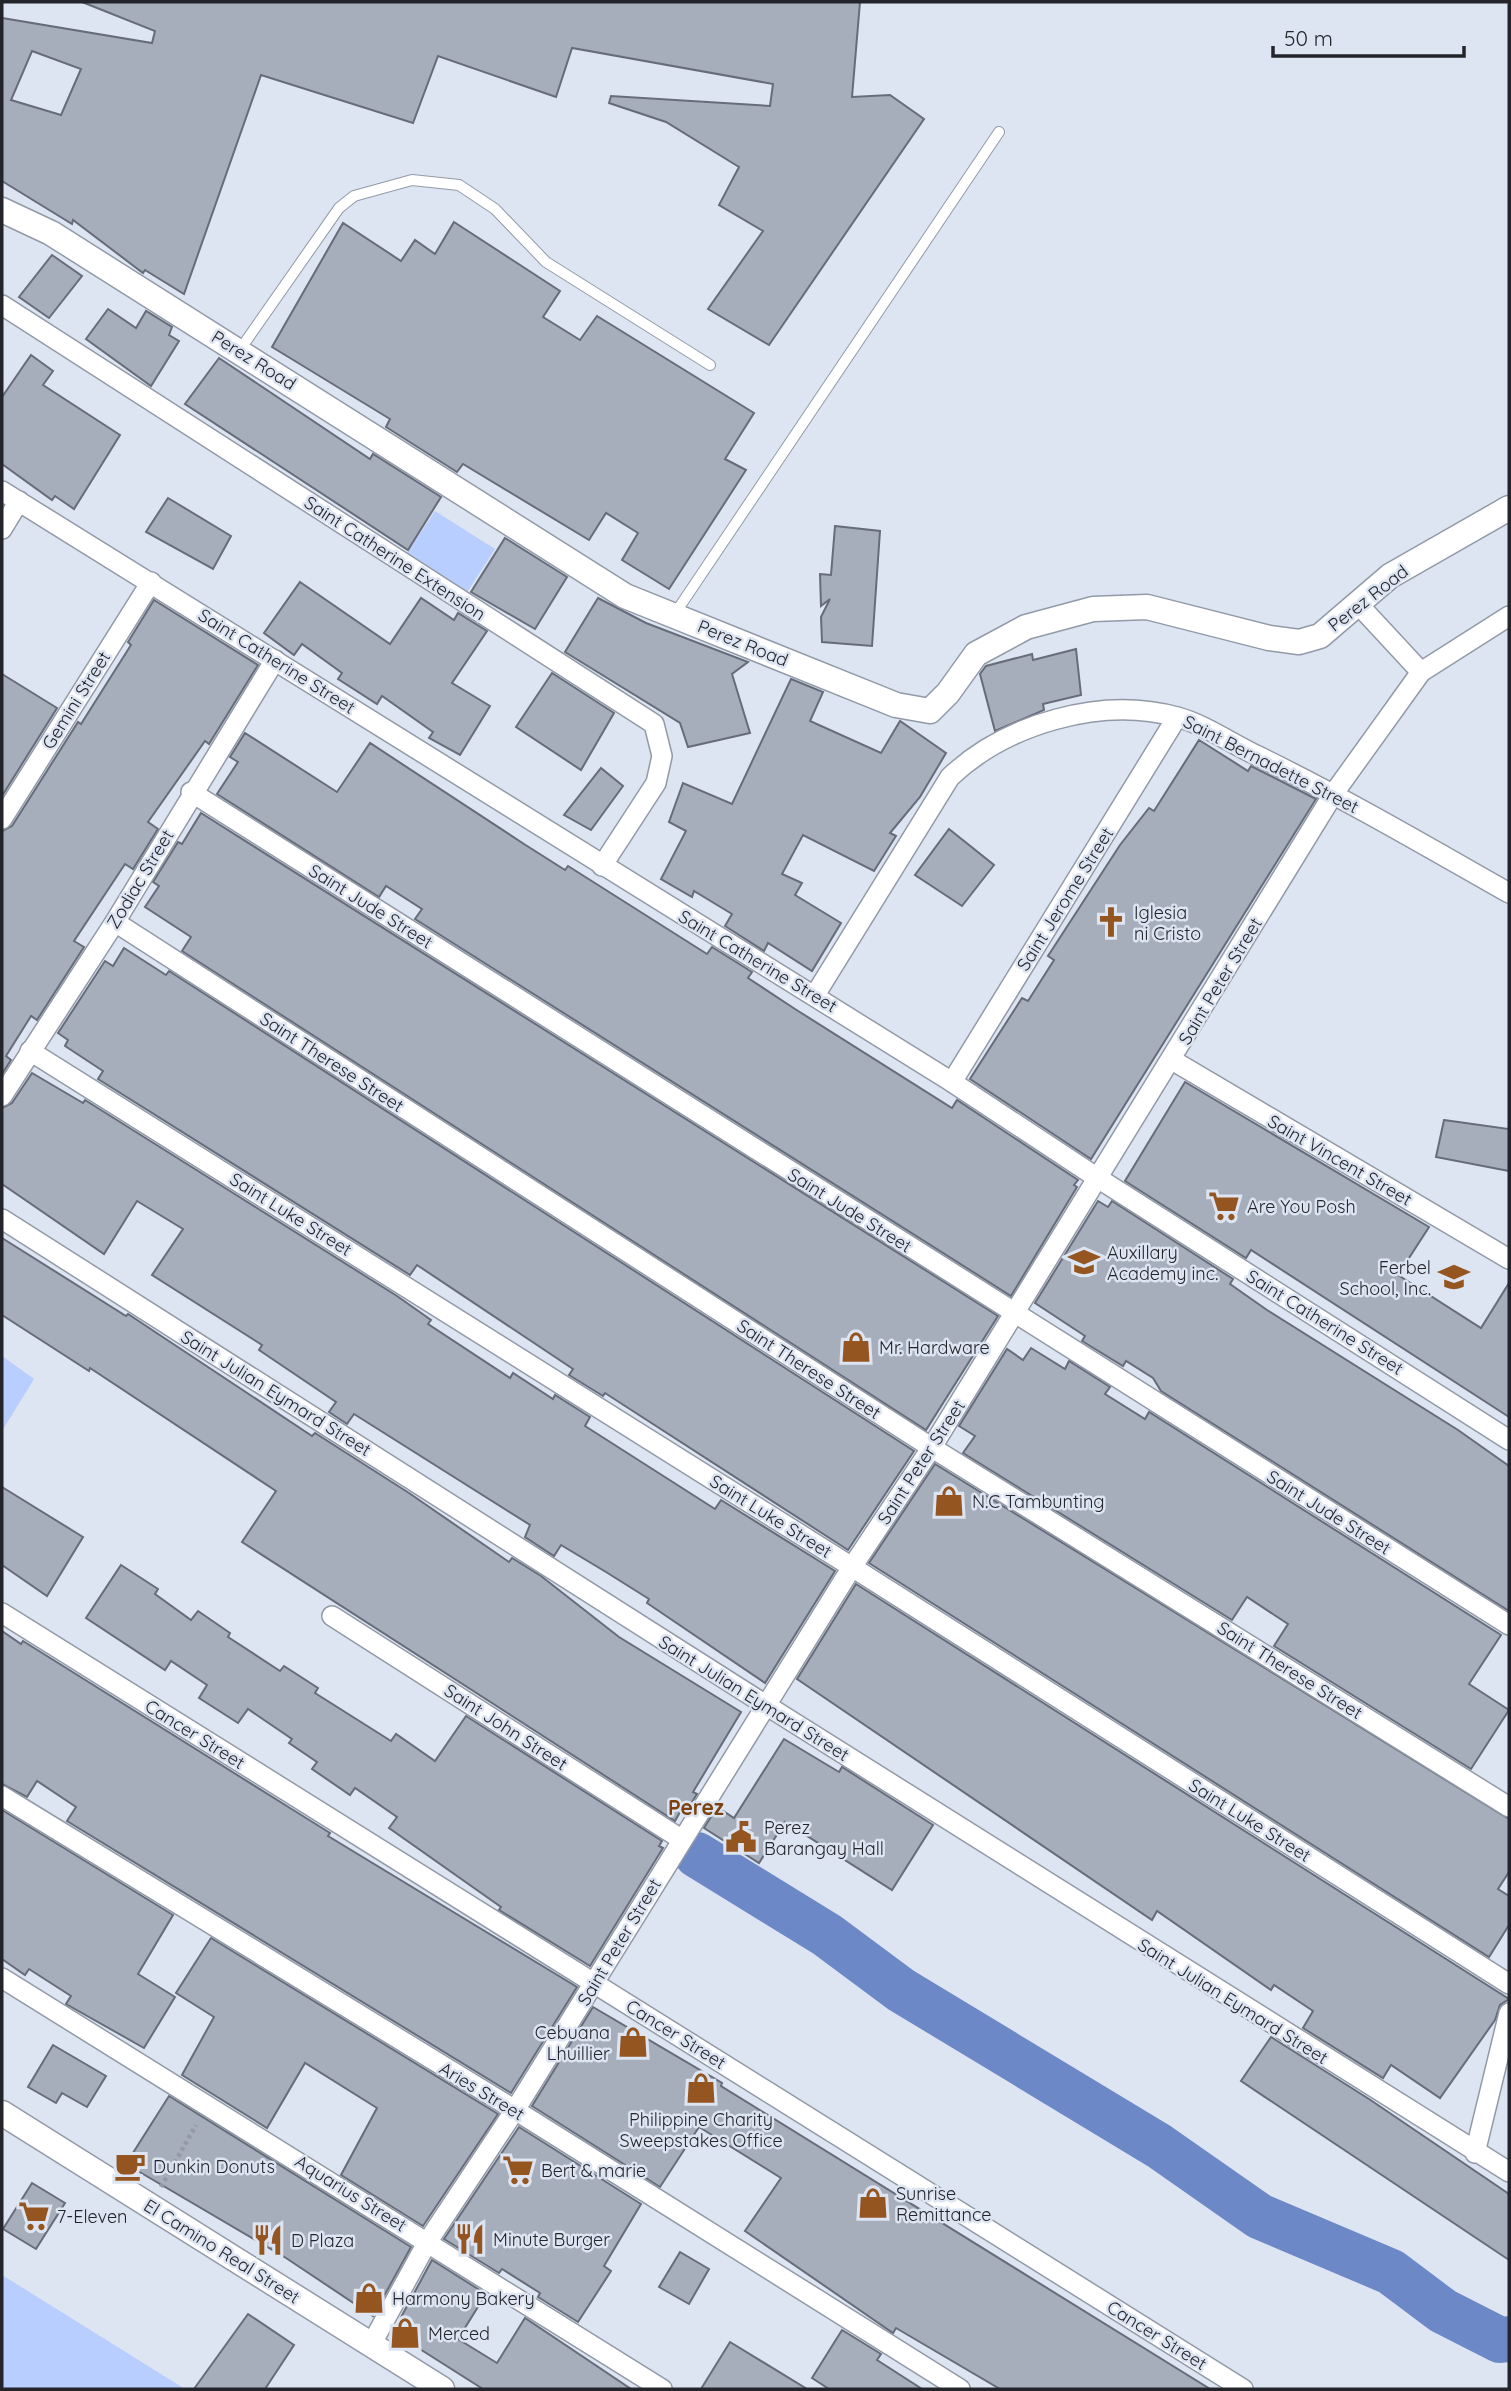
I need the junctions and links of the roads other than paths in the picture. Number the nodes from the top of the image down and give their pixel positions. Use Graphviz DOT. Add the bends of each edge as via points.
graph roads {
  1 [pos="999,132"];
  2 [pos="2,210"];
  3 [pos="2,305"];
  4 [pos="239,351"];
  5 [pos="709,365"];
  6 [pos="2,491"];
  7 [pos="19,501"];
  8 [pos="1509,508"];
  9 [pos="2,529"];
  10 [pos="151,582"];
  11 [pos="1357,603"];
  12 [pos="674,616"];
  13 [pos="1509,616"];
  14 [pos="275,660"];
  15 [pos="1420,672"];
  16 [pos="1177,717"];
  17 [pos="191,792"];
  18 [pos="1334,793"];
  19 [pos="2,819"];
  20 [pos="602,866"];
  21 [pos="1509,893"];
  22 [pos="115,922"];
  23 [pos="815,995"];
  24 [pos="30,1051"];
  25 [pos="1172,1060"];
  26 [pos="952,1082"];
  27 [pos="2,1096"];
  28 [pos="1099,1179"];
  29 [pos="2,1219"];
  30 [pos="1508,1255"];
  31 [pos="1013,1313"];
  32 [pos="1509,1440"];
  33 [pos="932,1447"];
  34 [pos="852,1566"];
  35 [pos="2,1613"];
  36 [pos="332,1616"];
  37 [pos="1509,1625"];
  38 [pos="768,1707"];
  39 [pos="2,1796"];
  40 [pos="1509,1807"];
  41 [pos="681,1839"];
  42 [pos="2,1978"];
  43 [pos="595,1982"];
  44 [pos="1509,1984"];
  45 [pos="1509,2013"];
  46 [pos="515,2110"];
  47 [pos="2,2113"];
  48 [pos="1475,2153"];
  49 [pos="1509,2172"];
  50 [pos="428,2241"];
  51 [pos="371,2345"];
  52 [pos="442,2389"];
  53 [pos="662,2389"];
  54 [pos="960,2389"];
  55 [pos="1243,2389"];
  1 -- 12 [label="lane"];
  2 -- 4 [label="street, Perez Road" via="51,233"];
  3 -- 20 [label="street, Saint Catherine Extension" via="654,724 662,756 656,783"];
  4 -- 5 [label="lane" via="339,208 354,196 412,180 459,185 495,209 546,261"];
  4 -- 12 [label="street, Perez Road" via="625,596"];
  6 -- 7 [label="street, Saint Catherine Street"];
  7 -- 9 [label="street"];
  7 -- 10 [label="street, Saint Catherine Street"];
  8 -- 11 [label="street, Perez Road" via="1390,576"];
  10 -- 14 [label="street, Saint Catherine Street"];
  10 -- 19 [label="street, Gemini Street"];
  11 -- 12 [label="street, Perez Road" via="1320,636 1299,642 1146,607 1093,609 1026,627 976,654 930,711 896,705"];
  11 -- 15 [label="street"];
  13 -- 15 [label="street, Saint Peter Street"];
  14 -- 17 [label="street, Zodiac Street"];
  14 -- 20 [label="street, Saint Catherine Street"];
  15 -- 18 [label="street, Saint Peter Street"];
  16 -- 18 [label="street, Saint Bernadette Street"];
  16 -- 23 [label="street, Saint Bernadette Street" via="1127,710 1055,720 1026,728 972,755 950,777"];
  16 -- 26 [label="street, Saint Jerome Street"];
  17 -- 22 [label="street, Zodiac Street"];
  17 -- 31 [label="street, Saint Jude Street"];
  18 -- 21 [label="street, Saint Bernadette Street"];
  18 -- 25 [label="street, Saint Peter Street"];
  20 -- 23 [label="street, Saint Catherine Street"];
  22 -- 24 [label="street, Zodiac Street"];
  22 -- 33 [label="street, Saint Therese Street"];
  23 -- 26 [label="street, Saint Catherine Street"];
  24 -- 27 [label="street, Zodiac Street"];
  24 -- 34 [label="street, Saint Luke Street"];
  25 -- 28 [label="street, Saint Peter Street"];
  25 -- 30 [label="street, Saint Vincent Street"];
  26 -- 28 [label="street, Saint Catherine Street"];
  28 -- 31 [label="street, Saint Peter Street"];
  28 -- 32 [label="street, Saint Catherine Street"];
  29 -- 38 [label="street, Saint Julian Eymard Street"];
  31 -- 33 [label="street, Saint Peter Street"];
  31 -- 37 [label="street, Saint Jude Street"];
  33 -- 34 [label="street, Saint Peter Street"];
  33 -- 40 [label="street, Saint Therese Street"];
  34 -- 38 [label="street, Saint Peter Street"];
  34 -- 44 [label="street, Saint Luke Street"];
  35 -- 43 [label="street, Cancer Street"];
  36 -- 41 [label="street, Saint John Street"];
  38 -- 41 [label="street, Saint Peter Street"];
  38 -- 48 [label="street, Saint Julian Eymard Street"];
  39 -- 46 [label="street, Aries Street"];
  41 -- 43 [label="street, Saint Peter Street"];
  42 -- 50 [label="street, Aquarius Street"];
  43 -- 46 [label="street, Saint Peter Street"];
  43 -- 55 [label="street, Cancer Street"];
  45 -- 48 [label="street"];
  46 -- 50 [label="street, Saint Peter Street"];
  46 -- 54 [label="street, Aries Street"];
  47 -- 51 [label="street, El Camino Real Street"];
  48 -- 49 [label="street, Saint Julian Eymard Street"];
  50 -- 51 [label="street, Saint Peter Street"];
  50 -- 53 [label="street, Aquarius Street"];
  51 -- 52 [label="street, El Camino Real Street"];
}
